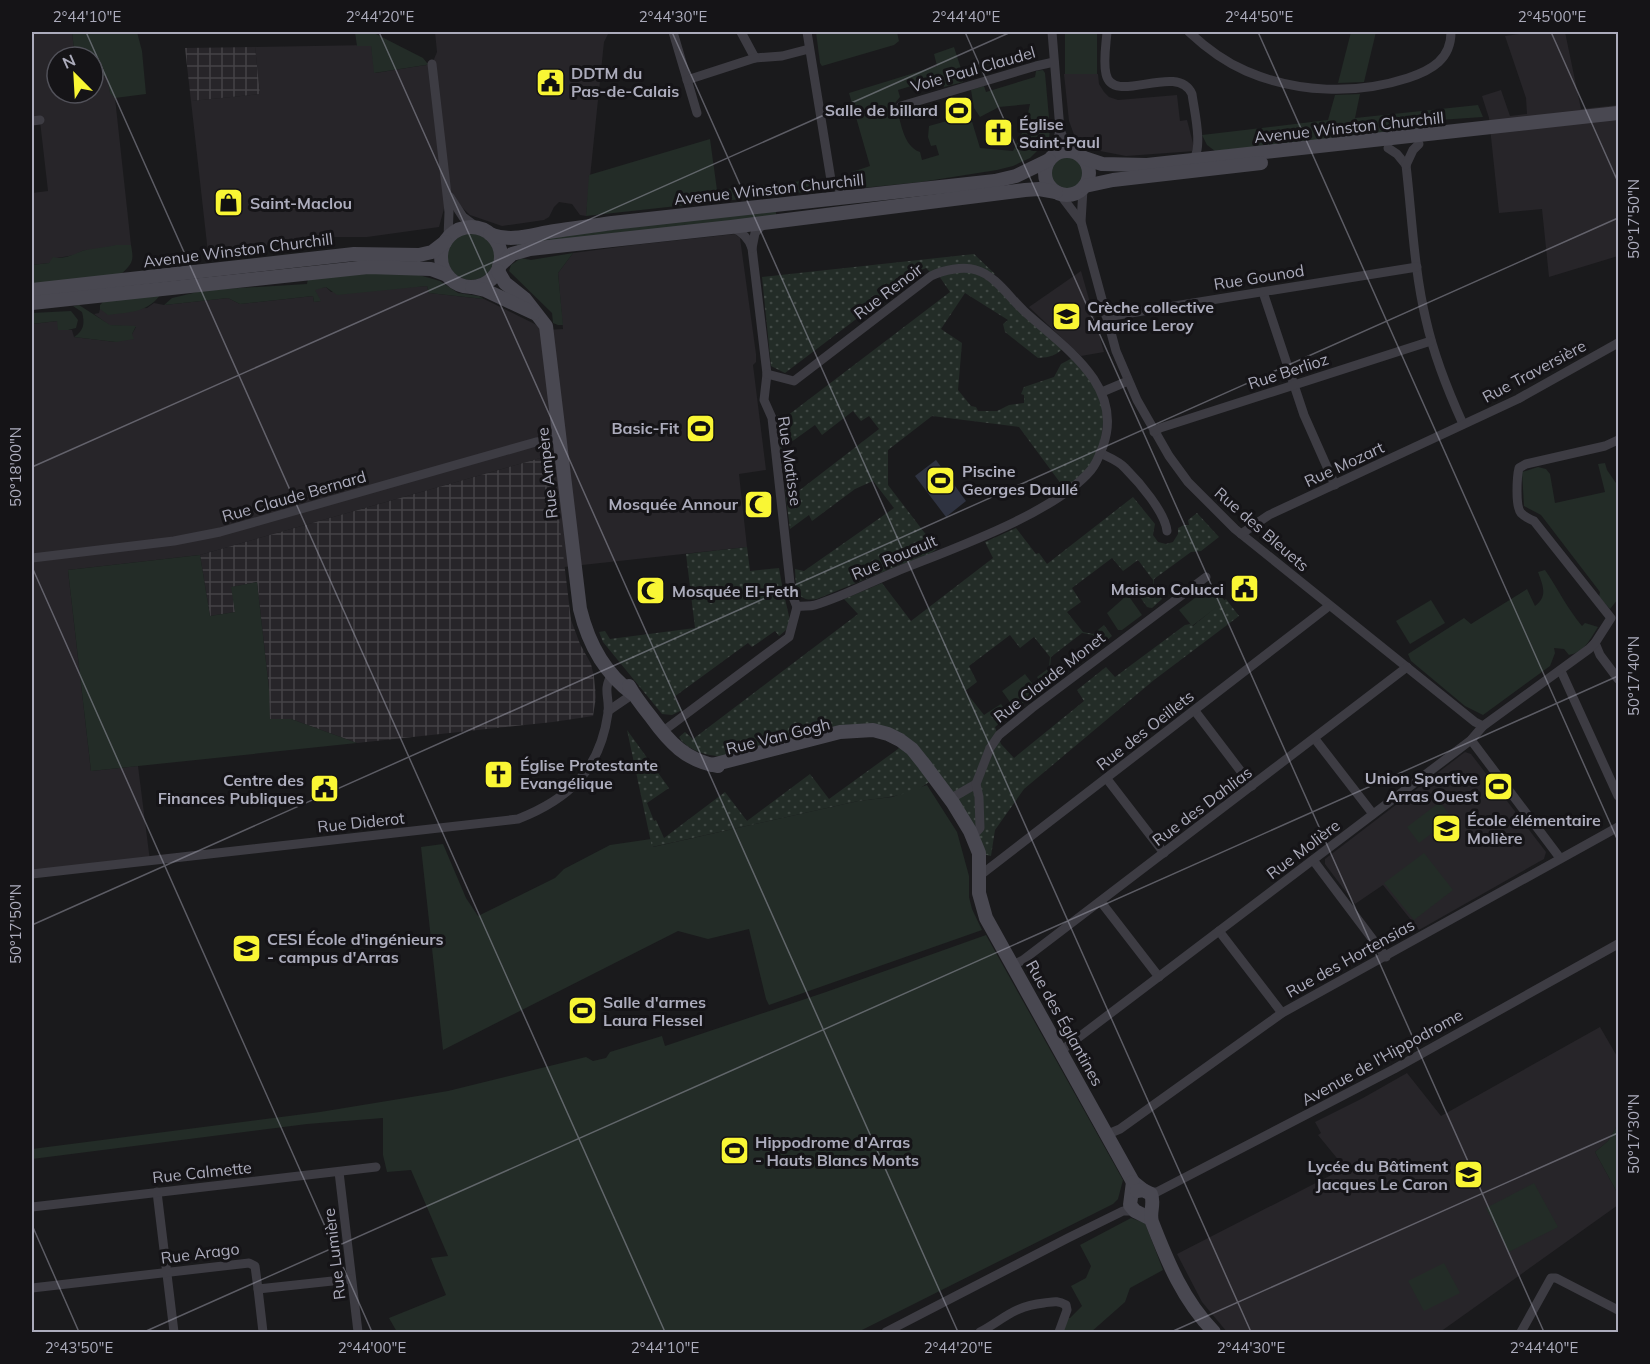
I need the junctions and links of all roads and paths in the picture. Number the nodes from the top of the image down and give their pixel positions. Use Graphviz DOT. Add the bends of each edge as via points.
graph roads {
  1 [pos="673,32"];
  2 [pos="741,32"];
  3 [pos="807,32"];
  4 [pos="1052,32"];
  5 [pos="1107,32"];
  6 [pos="1189,32"];
  7 [pos="1451,32"];
  8 [pos="809,49"];
  9 [pos="755,58"];
  10 [pos="1054,62"];
  11 [pos="432,64"];
  12 [pos="687,80"];
  13 [pos="902,106"];
  14 [pos="697,113"];
  15 [pos="1618,113"];
  16 [pos="1618,122"];
  17 [pos="1060,130"];
  18 [pos="1198,141"];
  19 [pos="1419,144"];
  20 [pos="1388,148"];
  21 [pos="1081,156"];
  22 [pos="1219,158"];
  23 [pos="1050,159"];
  24 [pos="1192,160"];
  25 [pos="1406,165"];
  26 [pos="831,180"];
  27 [pos="1084,188"];
  28 [pos="1057,193"];
  29 [pos="448,194"];
  30 [pos="850,196"];
  31 [pos="826,199"];
  32 [pos="1081,222"];
  33 [pos="764,223"];
  34 [pos="731,227"];
  35 [pos="484,231"];
  36 [pos="447,240"];
  37 [pos="752,248"];
  38 [pos="1417,267"];
  39 [pos="499,268"];
  40 [pos="447,275"];
  41 [pos="470,287"];
  42 [pos="32,290"];
  43 [pos="1263,292"];
  44 [pos="32,303"];
  45 [pos="539,315"];
  46 [pos="1106,317"];
  47 [pos="1431,341"];
  48 [pos="1618,343"];
  49 [pos="767,374"];
  50 [pos="1128,381"];
  51 [pos="1294,385"];
  52 [pos="1102,392"];
  53 [pos="1463,424"];
  54 [pos="1154,432"];
  55 [pos="559,439"];
  56 [pos="1618,440"];
  57 [pos="1100,453"];
  58 [pos="1335,485"];
  59 [pos="1167,531"];
  60 [pos="1240,534"];
  61 [pos="32,558"];
  62 [pos="1206,577"];
  63 [pos="1329,606"];
  64 [pos="797,607"];
  65 [pos="1595,643"];
  66 [pos="1407,667"];
  67 [pos="1561,671"];
  68 [pos="613,678"];
  69 [pos="1618,679"];
  70 [pos="633,694"];
  71 [pos="608,711"];
  72 [pos="1195,711"];
  73 [pos="1483,726"];
  74 [pos="662,732"];
  75 [pos="1315,739"];
  76 [pos="1471,740"];
  77 [pos="712,765"];
  78 [pos="1107,779"];
  79 [pos="1615,781"];
  80 [pos="976,784"];
  81 [pos="1252,786"];
  82 [pos="1618,796"];
  83 [pos="950,799"];
  84 [pos="1373,814"];
  85 [pos="1618,827"];
  86 [pos="972,837"];
  87 [pos="1164,853"];
  88 [pos="1560,858"];
  89 [pos="1313,860"];
  90 [pos="32,874"];
  91 [pos="978,878"];
  92 [pos="1101,902"];
  93 [pos="1219,932"];
  94 [pos="1618,944"];
  95 [pos="1386,957"];
  96 [pos="1013,965"];
  97 [pos="1159,977"];
  98 [pos="1282,1013"];
  99 [pos="1062,1050"];
  100 [pos="1108,1134"];
  101 [pos="376,1167"];
  102 [pos="339,1172"];
  103 [pos="158,1192"];
  104 [pos="1142,1201"];
  105 [pos="32,1207"];
  106 [pos="167,1273"];
  107 [pos="351,1279"];
  108 [pos="32,1288"];
  109 [pos="258,1289"];
  110 [pos="1618,1310"];
  111 [pos="174,1332"];
  112 [pos="263,1332"];
  113 [pos="358,1332"];
  114 [pos="888,1332"];
  115 [pos="980,1332"];
  116 [pos="1059,1332"];
  117 [pos="1214,1332"];
  118 [pos="1521,1332"];
  1 -- 12 [label="street"];
  2 -- 9 [label="street"];
  3 -- 8 [label="street"];
  4 -- 10 [label="street"];
  5 -- 18 [label="street" via="1106,75 1110,81 1118,87 1173,81 1184,84 1192,94"];
  6 -- 7 [label="street" via="1246,71 1296,85 1348,90 1391,83 1430,69 1448,51"];
  8 -- 9 [label="street"];
  8 -- 26 [label="street"];
  9 -- 12 [label="street"];
  10 -- 13 [label="street, Voie Paul Claudel"];
  10 -- 17 [label="street"];
  11 -- 29 [label="street"];
  12 -- 14 [label="street"];
  15 -- 22 [label="main road, Avenue Winston Churchill"];
  16 -- 19 [label="main road, Avenue Winston Churchill"];
  17 -- 21 [label="street" via="1064,140"];
  17 -- 23 [label="street"];
  18 -- 22 [label="street"];
  18 -- 24 [label="street" via="1197,156"];
  19 -- 20 [label="main road, Avenue Winston Churchill"];
  19 -- 25 [label="street"];
  20 -- 25 [label="street"];
  20 -- 27 [label="main road, Avenue Winston Churchill" via="1113,180"];
  21 -- 23 [label="main road" via="1062,151"];
  21 -- 24 [label="main road, Avenue Winston Churchill" via="1098,163 1135,165"];
  21 -- 27 [label="main road" via="1090,173"];
  22 -- 24 [label="main road, Avenue Winston Churchill"];
  23 -- 28 [label="main road" via="1046,178"];
  23 -- 30 [label="main road, Avenue Winston Churchill" via="1016,176 995,181"];
  25 -- 38 [label="street"];
  26 -- 30 [label="street"];
  26 -- 31 [label="street"];
  27 -- 28 [label="main road" via="1070,195"];
  27 -- 32 [label="street, Rue des Bleuets"];
  28 -- 32 [label="street, Rue des Bleuets"];
  28 -- 33 [label="main road, Avenue Winston Churchill" via="1025,190"];
  29 -- 35 [label="street" via="459,212"];
  29 -- 36 [label="street"];
  30 -- 31 [label="main road, Avenue Winston Churchill"];
  31 -- 35 [label="main road, Avenue Winston Churchill" via="612,223 516,239"];
  32 -- 46 [label="street, Rue des Bleuets"];
  33 -- 34 [label="main road, Avenue Winston Churchill"];
  33 -- 37 [label="street" via="755,233"];
  34 -- 37 [label="street" via="741,232"];
  34 -- 39 [label="main road, Avenue Winston Churchill" via="530,249 512,254"];
  35 -- 36 [label="main road" via="460,229"];
  35 -- 39 [label="main road" via="500,250"];
  36 -- 40 [label="main road" via="441,261"];
  36 -- 42 [label="main road, Avenue Winston Churchill" via="423,255 346,254"];
  37 -- 49 [label="street, Rue Matisse"];
  38 -- 43 [label="street, Rue Gounod"];
  38 -- 47 [label="street"];
  39 -- 41 [label="main road" via="488,282"];
  39 -- 45 [label="main road, Rue Ampère" via="505,283"];
  40 -- 41 [label="main road"];
  40 -- 44 [label="main road, Avenue Winston Churchill" via="431,269 368,267"];
  41 -- 45 [label="main road"];
  43 -- 46 [label="street, Rue Gounod"];
  43 -- 51 [label="street"];
  45 -- 55 [label="main road, Rue Ampère" via="547,330"];
  46 -- 50 [label="street, Rue des Bleuets"];
  47 -- 51 [label="street, Rue Berlioz"];
  47 -- 53 [label="street"];
  48 -- 53 [label="street, Rue Traversière" via="1518,399"];
  49 -- 52 [label="street, Rue Renoir" via="794,381 932,276 952,270 976,270 991,278 1076,356"];
  49 -- 64 [label="street, Rue Matisse" via="764,400 772,418 791,592"];
  50 -- 52 [label="street"];
  50 -- 54 [label="street, Rue des Bleuets"];
  51 -- 54 [label="street, Rue Berlioz"];
  51 -- 58 [label="street"];
  52 -- 57 [label="street, Rue Rouault" via="1107,429"];
  53 -- 58 [label="street, Rue Mozart"];
  54 -- 60 [label="street, Rue des Bleuets" via="1188,482"];
  55 -- 61 [label="street, Rue Claude Bernard" via="207,535"];
  55 -- 68 [label="main road, Rue Ampère" via="580,609 586,629"];
  56 -- 65 [label="street, Rue Molière" via="1526,464 1517,474 1518,507 1522,515 1534,521 1611,618"];
  57 -- 59 [label="street" via="1124,466 1159,510"];
  57 -- 64 [label="street, Rue Rouault" via="1073,487 1012,522 840,595 812,606"];
  58 -- 60 [label="street, Rue Mozart" via="1269,515"];
  60 -- 63 [label="street, Rue des Bleuets"];
  62 -- 80 [label="street, Rue Claude Monet" via="999,735"];
  63 -- 66 [label="street, Rue des Bleuets"];
  63 -- 72 [label="street, Rue des Oeillets"];
  64 -- 74 [label="street" via="789,638"];
  65 -- 67 [label="street, Rue Molière"];
  65 -- 69 [label="street"];
  66 -- 73 [label="street, Rue des Bleuets"];
  66 -- 75 [label="street, Rue des Dahlias"];
  67 -- 73 [label="street, Rue Molière"];
  67 -- 79 [label="street"];
  68 -- 70 [label="main road, Rue Ampère"];
  68 -- 71 [label="street, Rue Diderot"];
  70 -- 71 [label="street"];
  70 -- 74 [label="main road, Rue Ampère"];
  71 -- 90 [label="street, Rue Diderot" via="596,758 586,774 557,800 518,819"];
  72 -- 78 [label="street, Rue des Oeillets"];
  72 -- 81 [label="street"];
  73 -- 76 [label="street, Rue Molière"];
  74 -- 77 [label="main road, Rue Ampère" via="681,752"];
  75 -- 81 [label="street, Rue des Dahlias"];
  75 -- 84 [label="street"];
  76 -- 84 [label="street, Rue Molière"];
  76 -- 88 [label="street"];
  77 -- 83 [label="main road, Rue Van Gogh" via="840,732 873,730 912,749"];
  78 -- 87 [label="street"];
  78 -- 91 [label="street, Rue des Oeillets"];
  79 -- 82 [label="street"];
  80 -- 83 [label="street"];
  80 -- 86 [label="street, Rue Claude Monet" via="980,828"];
  81 -- 87 [label="street, Rue des Dahlias"];
  83 -- 86 [label="main road, Rue Van Gogh"];
  84 -- 89 [label="street, Rue Molière"];
  85 -- 88 [label="street, Rue des Hortensias"];
  86 -- 91 [label="main road, Rue Van Gogh" via="979,853"];
  87 -- 92 [label="street, Rue des Dahlias"];
  88 -- 95 [label="street, Rue des Hortensias"];
  89 -- 93 [label="street, Rue Molière"];
  89 -- 95 [label="street"];
  91 -- 96 [label="main road, Rue des Églantines" via="986,918"];
  92 -- 96 [label="street, Rue des Dahlias"];
  92 -- 97 [label="street"];
  93 -- 97 [label="street, Rue Molière"];
  93 -- 98 [label="street"];
  94 -- 104 [label="street, Avenue de l'Hippodrome" via="1385,1074"];
  95 -- 98 [label="street, Rue des Hortensias"];
  96 -- 99 [label="main road, Rue des Églantines"];
  97 -- 99 [label="street, Rue Molière"];
  98 -- 100 [label="street, Rue des Hortensias"];
  99 -- 100 [label="main road, Rue des Églantines"];
  100 -- 104 [label="main road, Rue des Églantines"];
  101 -- 102 [label="street, Rue Calmette"];
  102 -- 103 [label="street, Rue Calmette"];
  102 -- 107 [label="street, Rue Lumière"];
  103 -- 105 [label="street, Rue Calmette"];
  103 -- 106 [label="street"];
  104 -- 114 [label="street, Avenue de l'Hippodrome"];
  104 -- 117 [label="main road, Rue des Églantines" via="1181,1290"];
  106 -- 108 [label="street, Rue Arago"];
  106 -- 109 [label="street, Rue Arago" via="249,1263 255,1266"];
  106 -- 111 [label="street"];
  107 -- 109 [label="street"];
  107 -- 113 [label="street, Rue Lumière"];
  109 -- 112 [label="street"];
  110 -- 118 [label="street" via="1551,1278"];
  115 -- 116 [label="street" via="1022,1307 1057,1300 1067,1310"];
}
